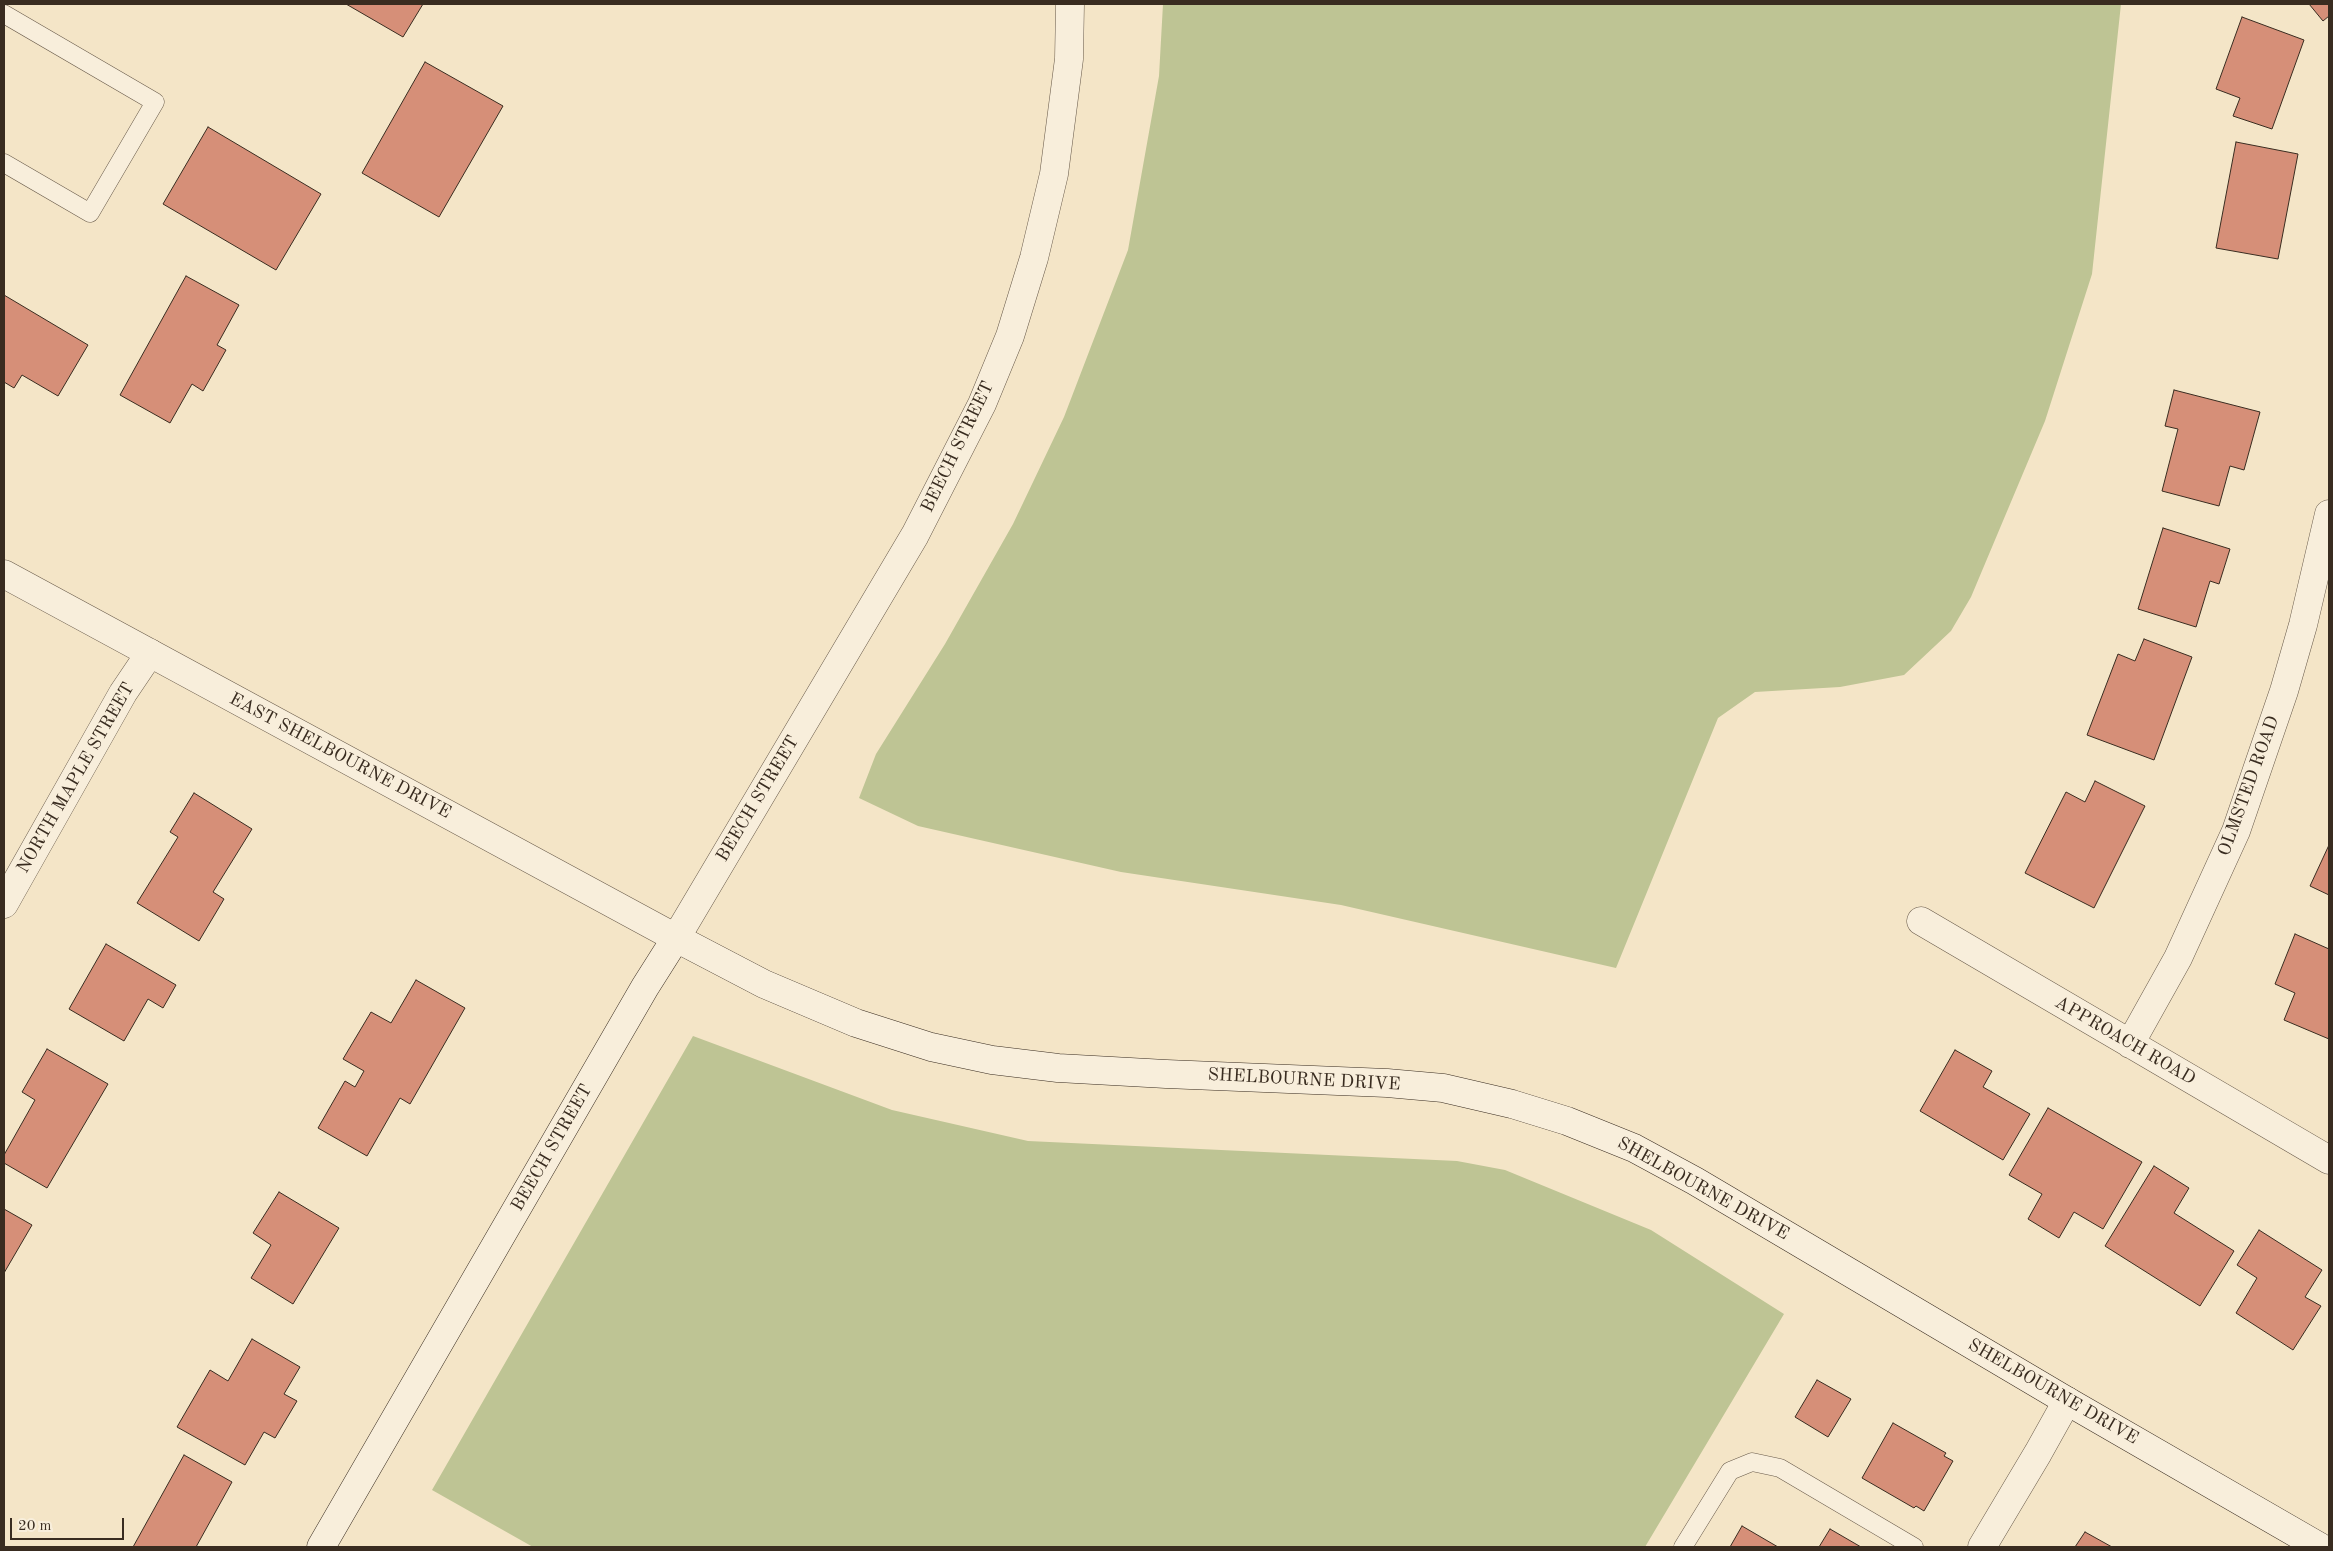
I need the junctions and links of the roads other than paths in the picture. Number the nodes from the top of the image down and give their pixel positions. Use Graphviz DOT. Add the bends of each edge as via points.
graph roads {
  1 [pos="1070,4"];
  2 [pos="4,14"];
  3 [pos="4,163"];
  4 [pos="2329,514"];
  5 [pos="4,574"];
  6 [pos="150,653"];
  7 [pos="4,904"];
  8 [pos="1921,922"];
  9 [pos="676,938"];
  10 [pos="2130,1044"];
  11 [pos="2329,1160"];
  12 [pos="2067,1401"];
  13 [pos="321,1547"];
  14 [pos="1683,1547"];
  15 [pos="1914,1547"];
  16 [pos="1982,1547"];
  17 [pos="2320,1547"];
  1 -- 9 [label="street, BEECH STREET" via="1069,59 1054,174 1034,258 1010,336 982,404 915,534"];
  2 -- 3 [label="lane" via="155,102 90,213"];
  4 -- 10 [label="street, OLMSTED ROAD" via="2284,691 2236,830 2178,958"];
  5 -- 6 [label="street, EAST SHELBOURNE DRIVE"];
  6 -- 7 [label="street, NORTH MAPLE STREET" via="123,693"];
  6 -- 9 [label="street, EAST SHELBOURNE DRIVE"];
  8 -- 10 [label="street, APPROACH ROAD"];
  9 -- 12 [label="street, SHELBOURNE DRIVE" via="764,984 856,1023 931,1047 992,1060 1058,1068 1434,1087 1512,1104 1567,1121 1634,1148 1695,1181"];
  9 -- 13 [label="street, BEECH STREET"];
  10 -- 11 [label="street, APPROACH ROAD"];
  12 -- 16 [label="street"];
  12 -- 17 [label="street, SHELBOURNE DRIVE"];
  14 -- 15 [label="lane" via="1730,1471 1752,1462 1780,1468"];
}
